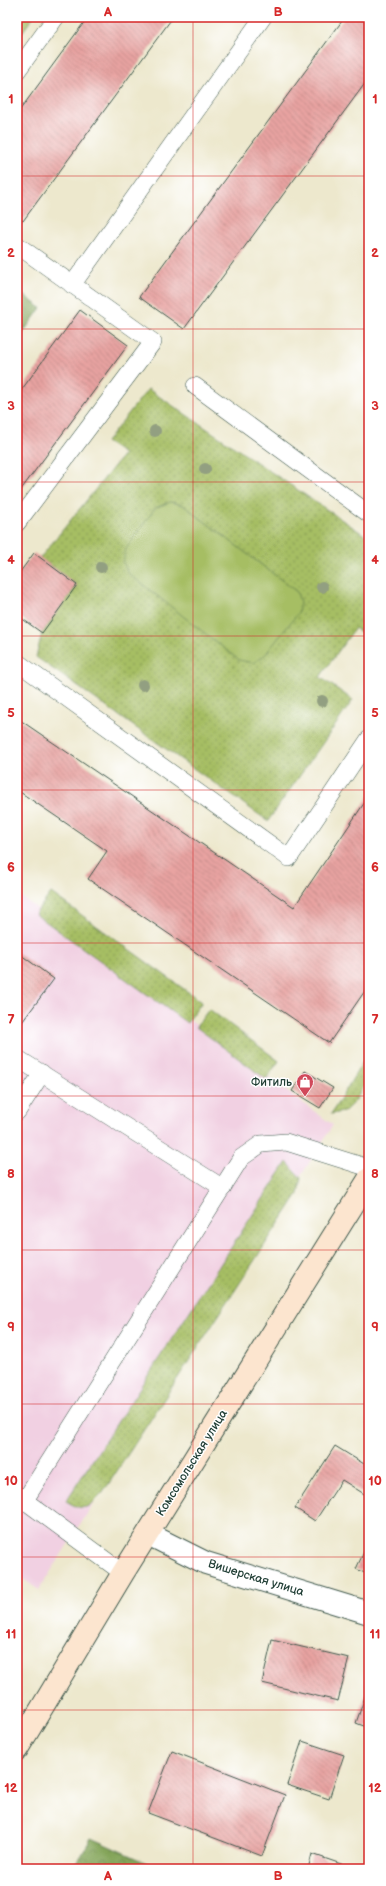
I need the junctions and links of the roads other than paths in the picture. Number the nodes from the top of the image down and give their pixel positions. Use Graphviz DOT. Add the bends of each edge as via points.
graph roads {
  1 [pos="56,17"];
  2 [pos="264,17"];
  3 [pos="17,71"];
  4 [pos="17,245"];
  5 [pos="72,284"];
  6 [pos="194,386"];
  7 [pos="369,514"];
  8 [pos="17,523"];
  9 [pos="17,662"];
  10 [pos="369,739"];
  11 [pos="17,1058"];
  12 [pos="42,1073"];
  13 [pos="17,1112"];
  14 [pos="369,1168"];
  15 [pos="369,1179"];
  16 [pos="223,1188"];
  17 [pos="21,1497"];
  18 [pos="148,1534"];
  19 [pos="123,1573"];
  20 [pos="369,1613"];
  21 [pos="17,1749"];
  1 -- 3 [label="lane"];
  2 -- 5 [label="lane"];
  4 -- 5 [label="lane"];
  5 -- 8 [label="lane" via="153,342"];
  6 -- 7 [label="lane"];
  9 -- 10 [label="lane" via="289,858"];
  11 -- 12 [label="lane"];
  12 -- 13 [label="lane"];
  12 -- 16 [label="lane"];
  14 -- 16 [label="lane" via="286,1142 261,1144 241,1158"];
  15 -- 18 [label="main road, Комсомольская улица"];
  16 -- 17 [label="lane"];
  17 -- 19 [label="lane"];
  18 -- 19 [label="main road, Комсомольская улица"];
  18 -- 20 [label="street, Вишерская улица" via="206,1563"];
  19 -- 21 [label="main road, Комсомольская улица"];
}
